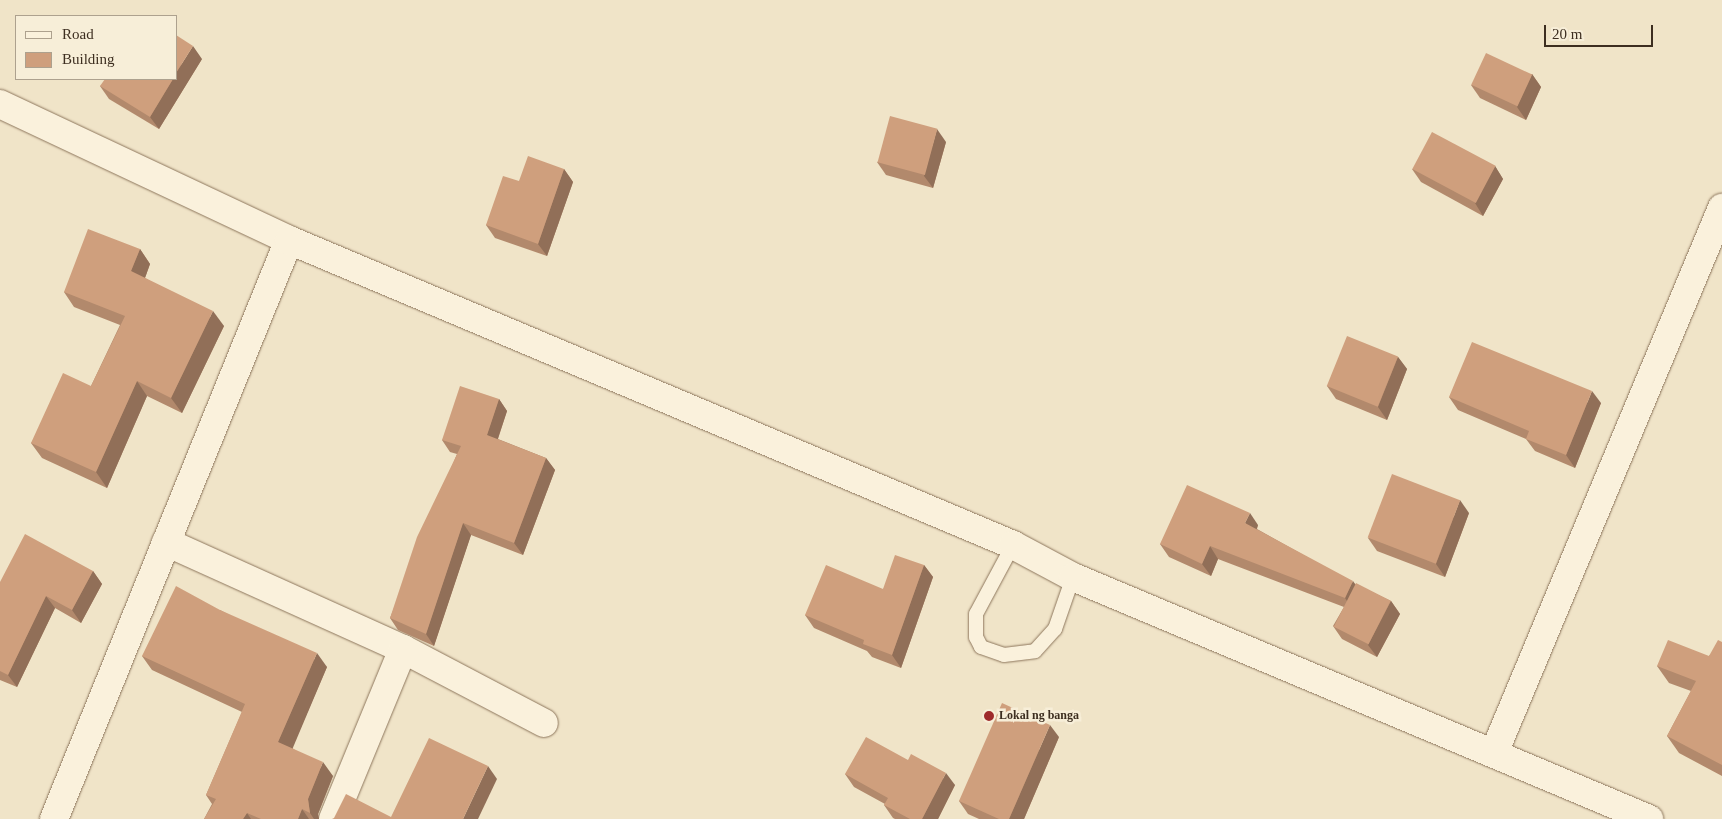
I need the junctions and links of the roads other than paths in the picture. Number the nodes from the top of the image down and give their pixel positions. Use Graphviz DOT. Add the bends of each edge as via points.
graph roads {
  1 [pos="0,104"];
  2 [pos="1722,208"];
  3 [pos="289,240"];
  4 [pos="166,542"];
  5 [pos="1013,545"];
  6 [pos="1073,577"];
  7 [pos="403,649"];
  8 [pos="544,723"];
  9 [pos="1494,753"];
  10 [pos="54,819"];
  11 [pos="333,819"];
  12 [pos="1649,819"];
  1 -- 3 [label="street"];
  2 -- 9 [label="street"];
  3 -- 4 [label="street"];
  3 -- 5 [label="street"];
  4 -- 7 [label="street"];
  4 -- 10 [label="street"];
  5 -- 6 [label="street"];
  5 -- 6 [label="lane" via="976,614 976,637 981,647 1004,655 1035,651 1055,629"];
  6 -- 9 [label="street"];
  7 -- 8 [label="street"];
  7 -- 11 [label="street"];
  9 -- 12 [label="street"];
}
